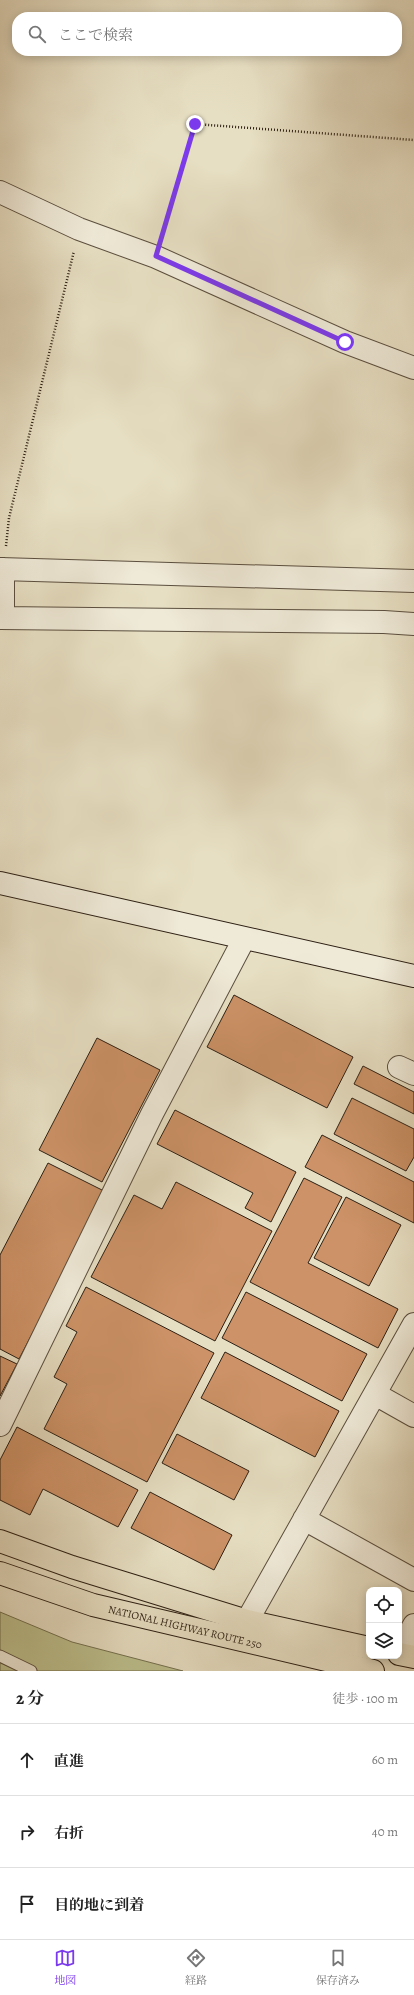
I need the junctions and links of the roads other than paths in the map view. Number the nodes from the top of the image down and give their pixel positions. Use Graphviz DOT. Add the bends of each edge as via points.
graph roads {
  1 [pos="0,192"];
  2 [pos="414,368"];
  3 [pos="2,569"];
  4 [pos="414,581"];
  5 [pos="1,618"];
  6 [pos="414,624"];
  7 [pos="0,883"];
  8 [pos="244,939"];
  9 [pos="414,976"];
  10 [pos="414,1324"];
  11 [pos="375,1394"];
  12 [pos="414,1416"];
  13 [pos="0,1425"];
  14 [pos="304,1519"];
  15 [pos="0,1541"];
  16 [pos="0,1573"];
  17 [pos="414,1580"];
  18 [pos="414,1625"];
  19 [pos="243,1631"];
  20 [pos="402,1647"];
  21 [pos="366,1648"];
  22 [pos="402,1654"];
  23 [pos="0,1656"];
  24 [pos="414,1656"];
  25 [pos="31,1671"];
  26 [pos="373,1671"];
  1 -- 2 [label="street" via="79,229 156,256 345,342"];
  3 -- 4 [label="street"];
  3 -- 5 [label="street"];
  5 -- 6 [label="street"];
  7 -- 8 [label="street"];
  8 -- 9 [label="street"];
  8 -- 13 [label="street" via="152,1114"];
  10 -- 11 [label="street"];
  11 -- 12 [label="street"];
  11 -- 14 [label="street"];
  14 -- 17 [label="street"];
  14 -- 19 [label="street"];
  15 -- 19 [label="highway, NATIONAL HIGHWAY ROUTE 250"];
  16 -- 19 [label="highway, NATIONAL HIGHWAY ROUTE 250" via="93,1605"];
  18 -- 20 [label="street"];
  19 -- 21 [label="highway, NATIONAL HIGHWAY ROUTE 250"];
  19 -- 26 [label="highway, NATIONAL HIGHWAY ROUTE 250"];
  22 -- 24 [label="highway"];
  23 -- 25 [label="lane"];
}
